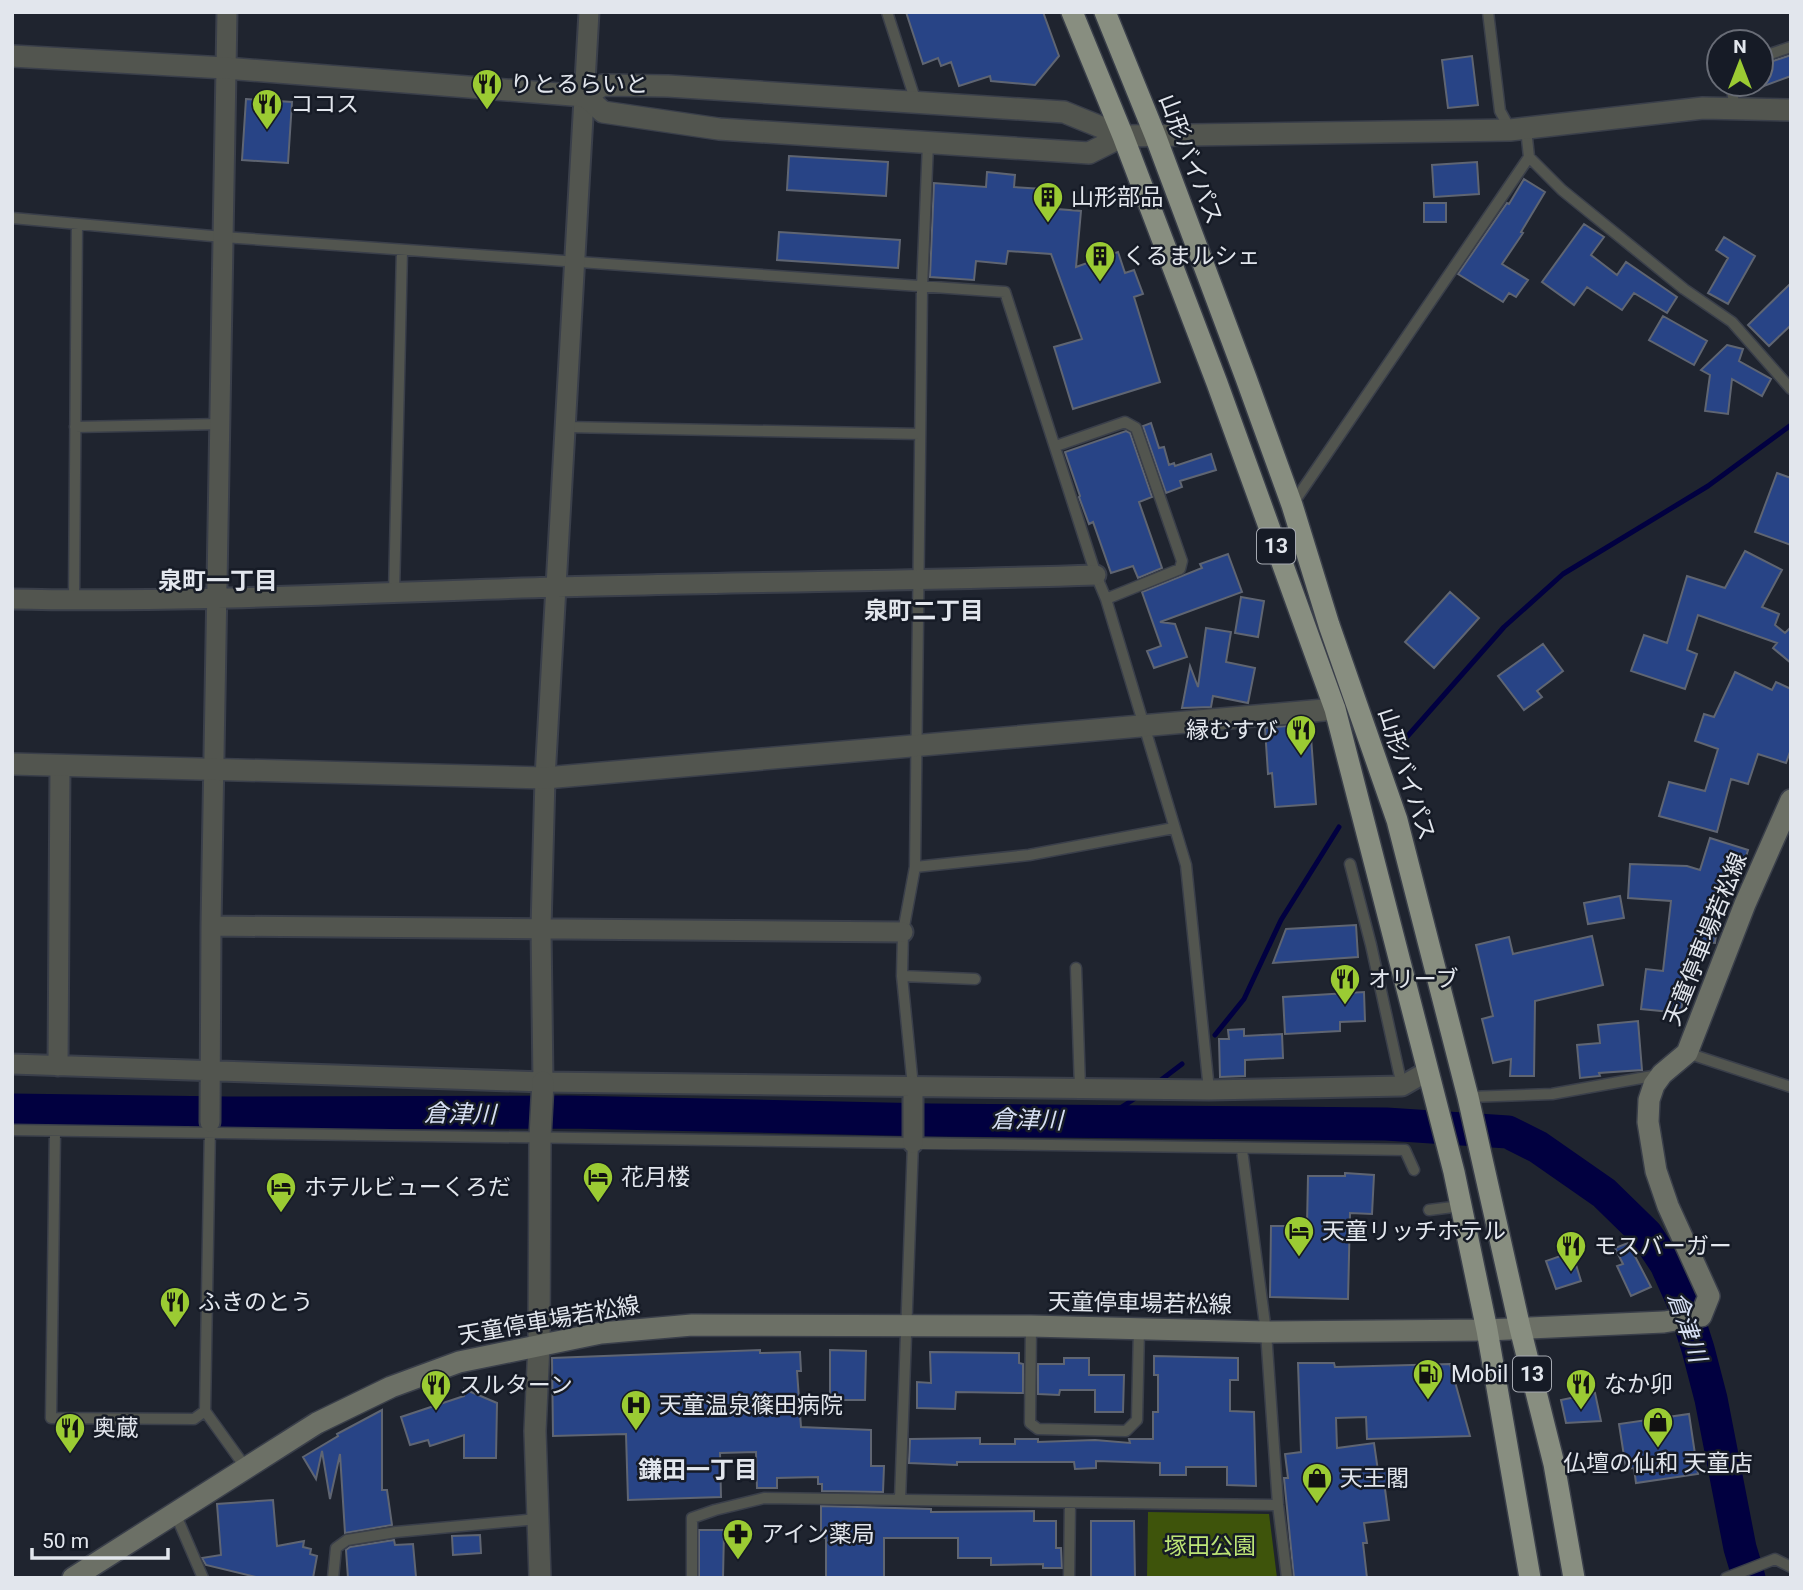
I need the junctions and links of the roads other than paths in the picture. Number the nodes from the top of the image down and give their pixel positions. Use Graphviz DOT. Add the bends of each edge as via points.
graph roads {
  1 [pos="227,12"];
  2 [pos="590,12"];
  3 [pos="887,12"];
  4 [pos="1072,12"];
  5 [pos="1105,12"];
  6 [pos="1488,12"];
  7 [pos="12,56"];
  8 [pos="225,68"];
  9 [pos="585,96"];
  10 [pos="1733,98"];
  11 [pos="916,102"];
  12 [pos="1734,108"];
  13 [pos="1791,110"];
  14 [pos="1518,129"];
  15 [pos="1155,135"];
  16 [pos="1123,136"];
  17 [pos="928,142"];
  18 [pos="1529,157"];
  19 [pos="12,218"];
  20 [pos="77,224"];
  21 [pos="223,237"];
  22 [pos="402,250"];
  23 [pos="575,260"];
  24 [pos="922,288"];
  25 [pos="1791,389"];
  26 [pos="221,424"];
  27 [pos="75,427"];
  28 [pos="566,427"];
  29 [pos="920,434"];
  30 [pos="1056,446"];
  31 [pos="1292,505"];
  32 [pos="1096,575"];
  33 [pos="918,580"];
  34 [pos="556,587"];
  35 [pos="394,594"];
  36 [pos="12,599"];
  37 [pos="216,599"];
  38 [pos="1106,599"];
  39 [pos="74,600"];
  40 [pos="1335,709"];
  41 [pos="1144,728"];
  42 [pos="915,747"];
  43 [pos="12,764"];
  44 [pos="60,766"];
  45 [pos="215,770"];
  46 [pos="545,778"];
  47 [pos="1791,800"];
  48 [pos="1174,828"];
  49 [pos="1350,864"];
  50 [pos="915,867"];
  51 [pos="211,926"];
  52 [pos="541,928"];
  53 [pos="903,932"];
  54 [pos="1076,968"];
  55 [pos="902,976"];
  56 [pos="975,979"];
  57 [pos="1687,1054"];
  58 [pos="12,1064"];
  59 [pos="58,1066"];
  60 [pos="1427,1071"];
  61 [pos="1662,1074"];
  62 [pos="210,1075"];
  63 [pos="543,1082"];
  64 [pos="1402,1086"];
  65 [pos="1791,1087"];
  66 [pos="1080,1088"];
  67 [pos="1465,1089"];
  68 [pos="1209,1090"];
  69 [pos="913,1092"];
  70 [pos="210,1127"];
  71 [pos="12,1130"];
  72 [pos="55,1131"];
  73 [pos="540,1138"];
  74 [pos="913,1139"];
  75 [pos="1242,1150"];
  76 [pos="1414,1170"];
  77 [pos="1461,1206"];
  78 [pos="1429,1210"];
  79 [pos="907,1325"];
  80 [pos="1031,1326"];
  81 [pos="1520,1328"];
  82 [pos="1139,1329"];
  83 [pos="1486,1330"];
  84 [pos="1266,1332"];
  85 [pos="539,1344"];
  86 [pos="205,1411"];
  87 [pos="246,1469"];
  88 [pos="900,1500"];
  89 [pos="1070,1503"];
  90 [pos="1278,1505"];
  91 [pos="175,1513"];
  92 [pos="538,1519"];
  93 [pos="1791,1567"];
  94 [pos="73,1578"];
  95 [pos="203,1578"];
  96 [pos="333,1578"];
  97 [pos="540,1578"];
  98 [pos="692,1578"];
  99 [pos="1069,1578"];
  100 [pos="1287,1578"];
  101 [pos="1530,1578"];
  102 [pos="1574,1578"];
  103 [pos="1726,1578"];
  1 -- 8 [label="street"];
  2 -- 9 [label="street"];
  3 -- 11 [label="lane"];
  4 -- 16 [label="highway, 13"];
  5 -- 15 [label="highway, 山形バイパス / 13"];
  6 -- 14 [label="lane" via="1500,111"];
  7 -- 8 [label="street"];
  8 -- 9 [label="street"];
  8 -- 21 [label="street"];
  9 -- 11 [label="street" via="603,85 616,85"];
  9 -- 17 [label="street" via="603,112 719,129"];
  9 -- 23 [label="street"];
  10 -- 12 [label="lane"];
  11 -- 16 [label="street" via="1064,112"];
  12 -- 13 [label="street"];
  12 -- 14 [label="street" via="1677,110"];
  14 -- 15 [label="street"];
  14 -- 18 [label="lane"];
  15 -- 16 [label="street"];
  15 -- 31 [label="highway, 山形バイパス / 13"];
  16 -- 17 [label="street" via="1089,153"];
  16 -- 40 [label="highway, 13"];
  17 -- 24 [label="lane"];
  18 -- 25 [label="lane" via="1562,190 1732,322"];
  18 -- 31 [label="lane"];
  19 -- 20 [label="lane"];
  20 -- 21 [label="lane"];
  20 -- 27 [label="lane"];
  21 -- 22 [label="lane"];
  21 -- 26 [label="street"];
  22 -- 23 [label="lane"];
  22 -- 35 [label="lane"];
  23 -- 24 [label="lane"];
  23 -- 28 [label="street"];
  24 -- 29 [label="lane"];
  24 -- 30 [label="lane" via="1005,292"];
  26 -- 27 [label="lane"];
  26 -- 37 [label="street"];
  27 -- 39 [label="lane"];
  28 -- 29 [label="lane"];
  28 -- 34 [label="street"];
  29 -- 33 [label="lane"];
  30 -- 32 [label="lane"];
  30 -- 38 [label="lane" via="1125,422 1136,428 1182,561 1180,569"];
  31 -- 67 [label="highway, 山形バイパス / 13" via="1397,820"];
  32 -- 33 [label="street"];
  32 -- 38 [label="lane"];
  33 -- 34 [label="street"];
  33 -- 42 [label="lane"];
  34 -- 35 [label="street"];
  34 -- 46 [label="street"];
  35 -- 37 [label="street"];
  36 -- 39 [label="street"];
  37 -- 39 [label="street"];
  37 -- 45 [label="street"];
  38 -- 41 [label="lane"];
  40 -- 41 [label="street"];
  40 -- 60 [label="highway, 13"];
  41 -- 42 [label="street"];
  41 -- 48 [label="lane"];
  42 -- 46 [label="street"];
  42 -- 50 [label="lane"];
  43 -- 44 [label="street"];
  44 -- 45 [label="street"];
  44 -- 59 [label="street"];
  45 -- 46 [label="street"];
  45 -- 51 [label="street"];
  46 -- 52 [label="street"];
  47 -- 57 [label="main road, 天童停車場若松線"];
  48 -- 50 [label="lane" via="1029,855"];
  48 -- 68 [label="lane" via="1186,865"];
  49 -- 64 [label="lane"];
  50 -- 53 [label="lane"];
  51 -- 52 [label="street"];
  51 -- 62 [label="street"];
  52 -- 53 [label="street"];
  52 -- 63 [label="street"];
  53 -- 55 [label="lane"];
  54 -- 66 [label="lane"];
  55 -- 56 [label="lane"];
  55 -- 69 [label="lane"];
  57 -- 61 [label="main road, 天童停車場若松線"];
  57 -- 65 [label="lane"];
  58 -- 59 [label="street"];
  59 -- 62 [label="street"];
  60 -- 64 [label="street"];
  60 -- 77 [label="highway, 13"];
  61 -- 67 [label="lane" via="1552,1094"];
  61 -- 81 [label="main road, 天童停車場若松線" via="1649,1100 1651,1145 1668,1206 1709,1296 1701,1316 1664,1322"];
  62 -- 63 [label="street"];
  62 -- 70 [label="street"];
  63 -- 69 [label="street"];
  63 -- 73 [label="street"];
  64 -- 68 [label="street"];
  66 -- 68 [label="street"];
  66 -- 69 [label="street"];
  67 -- 81 [label="highway, 山形バイパス / 13"];
  69 -- 74 [label="street"];
  70 -- 72 [label="lane"];
  70 -- 73 [label="lane"];
  70 -- 86 [label="lane"];
  71 -- 72 [label="lane"];
  72 -- 86 [label="lane" via="51,1418 194,1419"];
  73 -- 74 [label="lane"];
  73 -- 85 [label="street"];
  74 -- 75 [label="lane"];
  74 -- 79 [label="lane"];
  75 -- 76 [label="lane" via="1405,1150"];
  75 -- 84 [label="lane"];
  77 -- 78 [label="lane"];
  77 -- 83 [label="highway, 13"];
  79 -- 80 [label="main road, 天童停車場若松線"];
  79 -- 85 [label="main road, 天童停車場若松線" via="692,1325"];
  79 -- 88 [label="lane"];
  80 -- 82 [label="main road, 天童停車場若松線"];
  80 -- 82 [label="lane" via="1030,1423 1038,1429 1126,1431 1137,1420"];
  81 -- 83 [label="main road, 天童停車場若松線"];
  81 -- 102 [label="highway, 山形バイパス / 13" via="1554,1464"];
  82 -- 84 [label="main road, 天童停車場若松線"];
  83 -- 84 [label="main road, 天童停車場若松線"];
  83 -- 101 [label="highway, 13"];
  84 -- 90 [label="lane"];
  85 -- 87 [label="main road, 天童停車場若松線" via="459,1362 391,1387 317,1423"];
  85 -- 92 [label="street" via="535,1431"];
  86 -- 87 [label="lane"];
  87 -- 91 [label="main road, 天童停車場若松線"];
  88 -- 89 [label="lane"];
  88 -- 98 [label="lane" via="764,1498 692,1518"];
  89 -- 90 [label="lane"];
  89 -- 99 [label="lane"];
  90 -- 100 [label="lane"];
  91 -- 94 [label="main road, 天童停車場若松線"];
  91 -- 95 [label="lane"];
  92 -- 96 [label="lane" via="347,1540 336,1548"];
  92 -- 97 [label="street"];
  93 -- 103 [label="lane" via="1775,1559"];
}
